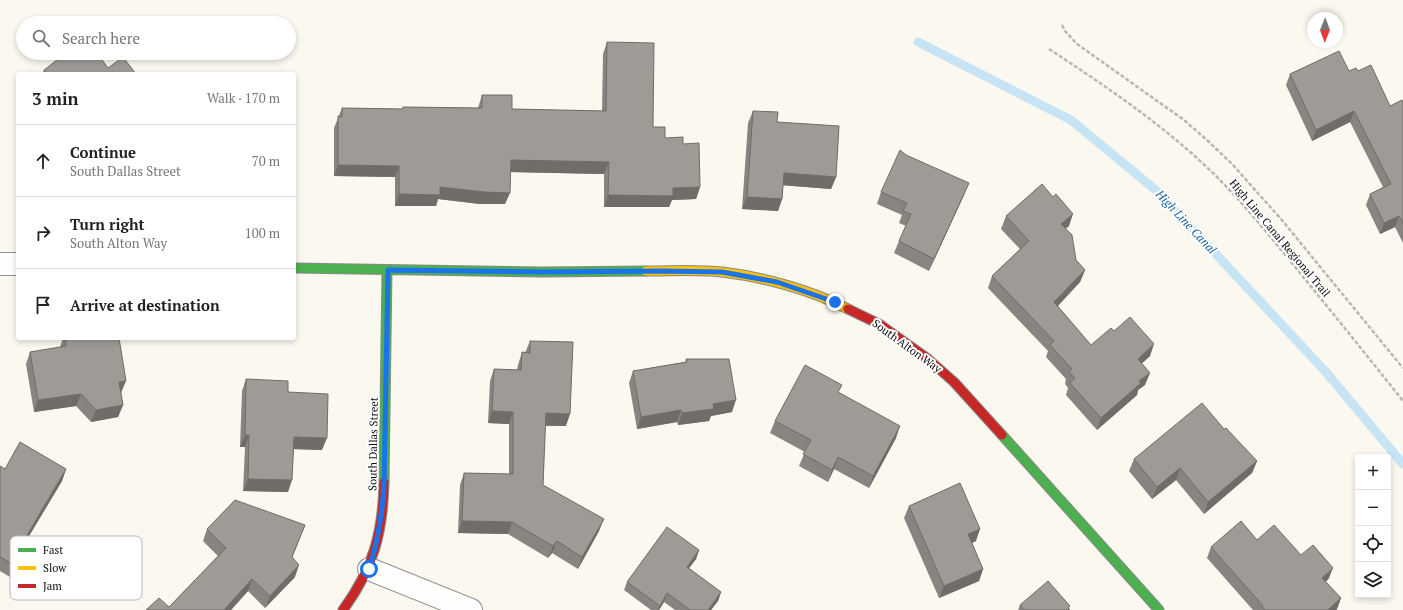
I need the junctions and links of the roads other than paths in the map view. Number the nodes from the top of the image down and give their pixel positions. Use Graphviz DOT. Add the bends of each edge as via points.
graph roads {
  1 [pos="0,264"];
  2 [pos="16,264"];
  3 [pos="296,268"];
  4 [pos="388,270"];
  5 [pos="369,569"];
  6 [pos="343,610"];
  7 [pos="471,610"];
  8 [pos="1159,610"];
  1 -- 2 [label="street"];
  3 -- 4 [label="street, South Alton Way"];
  4 -- 5 [label="street, South Dallas Street" via="383,508 377,547"];
  4 -- 8 [label="street, South Alton Way" via="722,272 777,282 835,302 879,324 928,359 954,382"];
  5 -- 6 [label="street, South Dallas Street" via="353,598"];
  5 -- 7 [label="street"];
}
